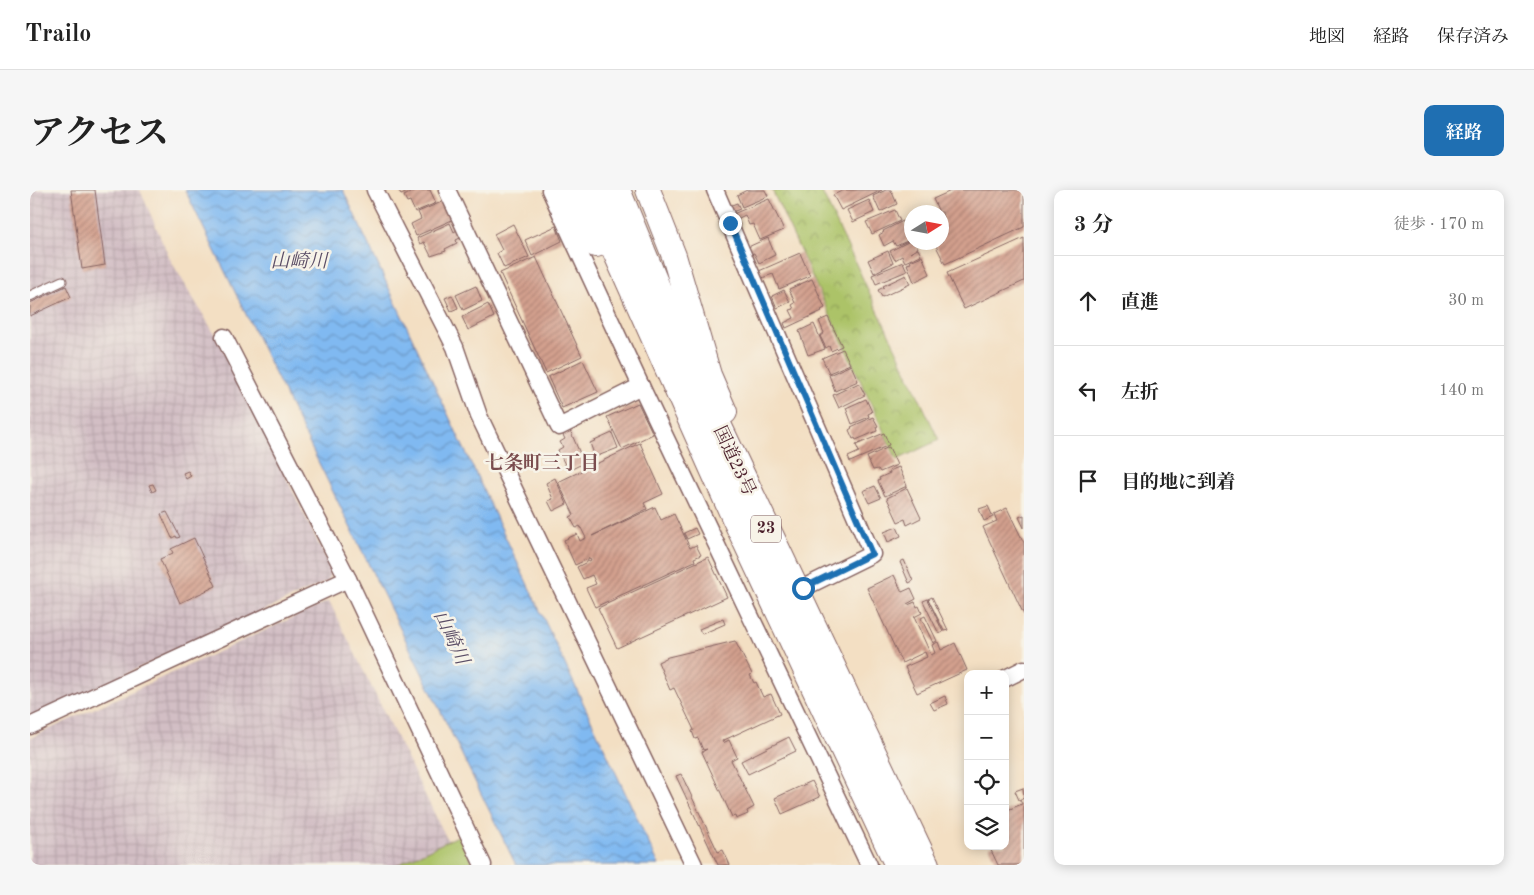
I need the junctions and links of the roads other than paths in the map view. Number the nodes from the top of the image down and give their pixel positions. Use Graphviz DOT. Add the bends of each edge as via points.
graph roads {
  1 [pos="375,190"];
  2 [pos="447,190"];
  3 [pos="550,190"];
  4 [pos="571,190"];
  5 [pos="594,190"];
  6 [pos="616,190"];
  7 [pos="630,190"];
  8 [pos="648,190"];
  9 [pos="715,190"];
  10 [pos="62,281"];
  11 [pos="30,296"];
  12 [pos="646,318"];
  13 [pos="224,338"];
  14 [pos="682,352"];
  15 [pos="641,386"];
  16 [pos="348,579"];
  17 [pos="803,588"];
  18 [pos="1024,669"];
  19 [pos="1009,676"];
  20 [pos="30,726"];
  21 [pos="483,865"];
  22 [pos="694,865"];
  23 [pos="869,865"];
  24 [pos="899,865"];
  25 [pos="924,865"];
  26 [pos="931,865"];
  1 -- 22 [label="street" via="455,348 479,416"];
  2 -- 15 [label="street" via="559,427"];
  3 -- 15 [label="street"];
  4 -- 12 [label="highway" via="618,290"];
  5 -- 12 [label="highway, 国道23号 / 23" via="609,234"];
  6 -- 14 [label="highway, 国道23号 / 23"];
  7 -- 14 [label="highway"];
  8 -- 17 [label="street" via="674,256 709,375"];
  9 -- 17 [label="street" via="872,554"];
  10 -- 11 [label="lane"];
  12 -- 24 [label="highway, 国道23号 / 23"];
  13 -- 16 [label="street"];
  14 -- 25 [label="highway, 国道23号 / 23"];
  15 -- 23 [label="street"];
  16 -- 20 [label="street"];
  16 -- 21 [label="street"];
  17 -- 26 [label="street"];
  18 -- 19 [label="street"];
}
